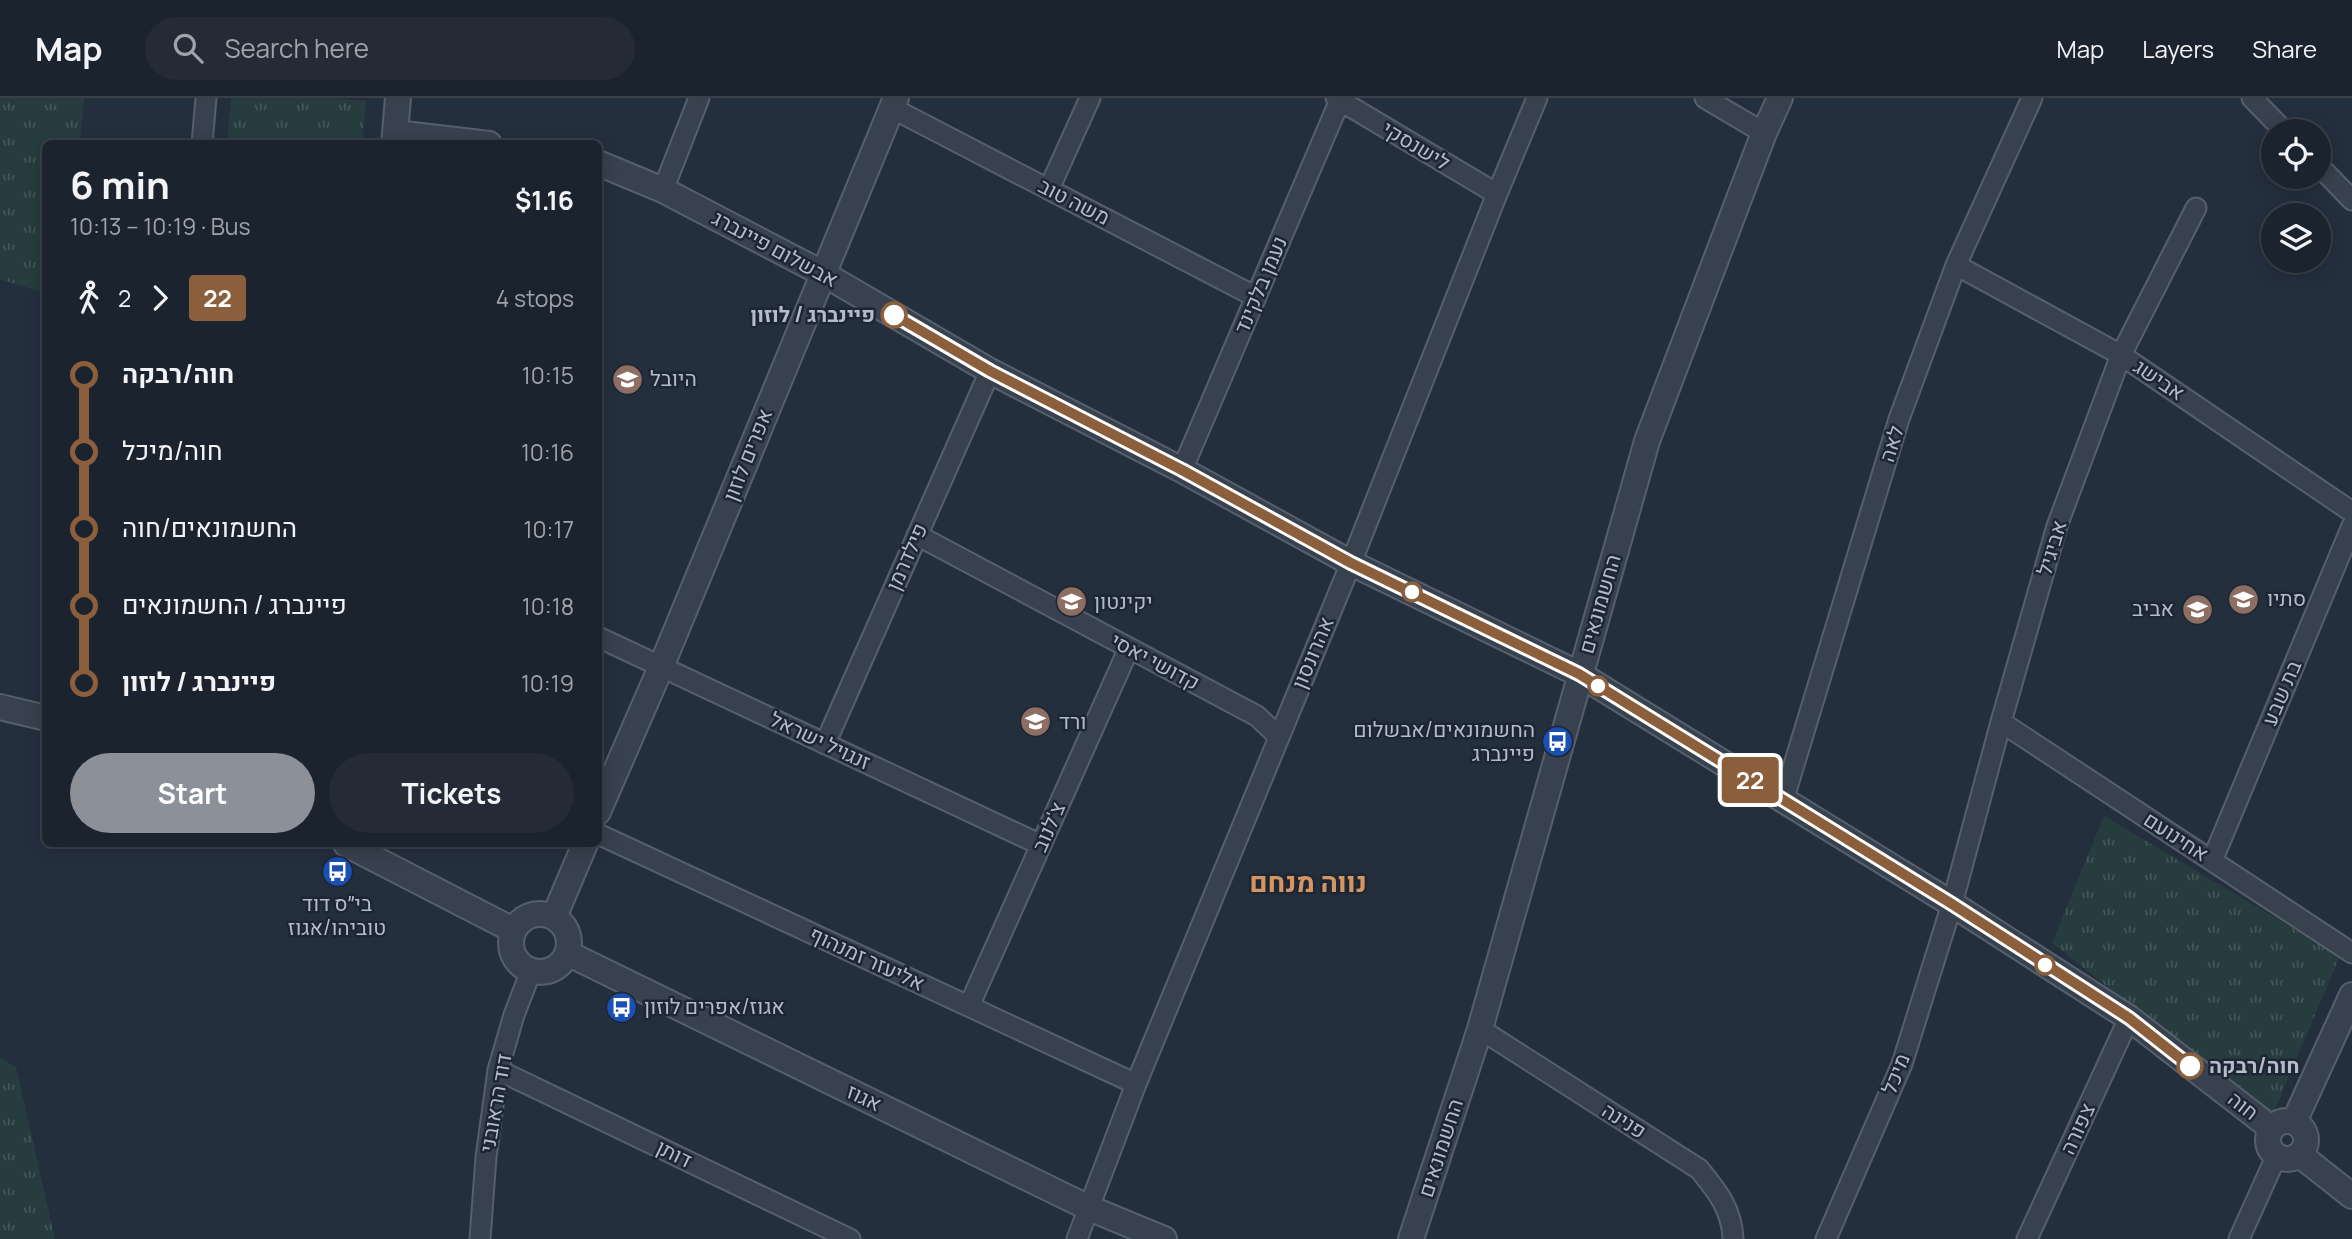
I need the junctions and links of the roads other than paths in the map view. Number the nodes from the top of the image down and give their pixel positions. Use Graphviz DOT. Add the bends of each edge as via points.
graph roads {
  1 [pos="206,98"];
  2 [pos="398,98"];
  3 [pos="699,98"];
  4 [pos="1090,98"];
  5 [pos="1537,98"];
  6 [pos="1705,98"];
  7 [pos="1780,98"];
  8 [pos="2032,98"];
  9 [pos="2252,98"];
  10 [pos="1338,99"];
  11 [pos="894,103"];
  12 [pos="2272,119"];
  13 [pos="1764,133"];
  14 [pos="394,138"];
  15 [pos="202,140"];
  16 [pos="426,140"];
  17 [pos="602,165"];
  18 [pos="2331,178"];
  19 [pos="1049,189"];
  20 [pos="663,190"];
  21 [pos="1497,194"];
  22 [pos="2352,200"];
  23 [pos="2196,208"];
  24 [pos="1956,265"];
  25 [pos="822,273"];
  26 [pos="1256,297"];
  27 [pos="2121,355"];
  28 [pos="990,371"];
  29 [pos="1182,470"];
  30 [pos="2352,512"];
  31 [pos="2352,526"];
  32 [pos="917,535"];
  33 [pos="1351,563"];
  34 [pos="602,639"];
  35 [pos="1129,648"];
  36 [pos="661,667"];
  37 [pos="1579,674"];
  38 [pos="0,707"];
  39 [pos="42,717"];
  40 [pos="2001,722"];
  41 [pos="1278,736"];
  42 [pos="825,744"];
  43 [pos="1783,800"];
  44 [pos="602,803"];
  45 [pos="602,836"];
  46 [pos="1041,845"];
  47 [pos="352,847"];
  48 [pos="584,847"];
  49 [pos="2212,861"];
  50 [pos="1952,904"];
  51 [pos="554,917"];
  52 [pos="513,930"];
  53 [pos="567,953"];
  54 [pos="2352,953"];
  55 [pos="531,971"];
  56 [pos="2352,995"];
  57 [pos="969,1006"];
  58 [pos="2129,1018"];
  59 [pos="1480,1029"];
  60 [pos="498,1070"];
  61 [pos="1136,1084"];
  62 [pos="2283,1125"];
  63 [pos="2288,1156"];
  64 [pos="2352,1196"];
  65 [pos="1089,1208"];
  66 [pos="480,1239"];
  67 [pos="849,1239"];
  68 [pos="1077,1239"];
  69 [pos="1164,1239"];
  70 [pos="1411,1239"];
  71 [pos="1733,1239"];
  72 [pos="1826,1239"];
  73 [pos="2027,1239"];
  74 [pos="2239,1239"];
  1 -- 15 [label="street"];
  2 -- 14 [label="street"];
  3 -- 20 [label="street"];
  4 -- 19 [label="street"];
  5 -- 21 [label="street, אהרונסון"];
  6 -- 13 [label="street"];
  7 -- 13 [label="street, החשמונאים"];
  8 -- 24 [label="street, לאה"];
  9 -- 12 [label="street"];
  10 -- 21 [label="street, לישנסקי"];
  10 -- 26 [label="street, נעמן בלקינד"];
  11 -- 19 [label="street, משה טוב"];
  11 -- 25 [label="street, אפרים לוזון"];
  13 -- 37 [label="street, החשמונאים" via="1647,441"];
  14 -- 16 [label="street"];
  17 -- 20 [label="street, אבשלום פיינברג"];
  18 -- 22 [label="street"];
  19 -- 26 [label="street, משה טוב"];
  20 -- 25 [label="street, אבשלום פיינברג"];
  21 -- 33 [label="street, אהרונסון"];
  23 -- 27 [label="street, אביגיל"];
  24 -- 27 [label="street, אבישג"];
  24 -- 43 [label="street, לאה" via="1899,419"];
  25 -- 28 [label="street, אבשלום פיינברג"];
  25 -- 36 [label="street, אפרים לוזון"];
  26 -- 29 [label="street, נעמן בלקינד"];
  27 -- 30 [label="street, אבישג"];
  27 -- 40 [label="street, אביגיל" via="2057,526"];
  28 -- 29 [label="street, אבשלום פיינברג"];
  28 -- 32 [label="street, פילדרמן"];
  29 -- 33 [label="street, אבשלום פיינברג"];
  31 -- 49 [label="street, בת שבע"];
  32 -- 35 [label="street, קדושי יאסי"];
  32 -- 42 [label="street, פילדרמן"];
  33 -- 37 [label="street, אבשלום פיינברג"];
  33 -- 41 [label="street, אהרונסון"];
  34 -- 36 [label="street, זנגויל ישראל"];
  35 -- 41 [label="street, קדושי יאסי" via="1257,716"];
  35 -- 46 [label="street, צ'לנוב"];
  36 -- 42 [label="street, זנגויל ישראל"];
  36 -- 44 [label="street, אפרים לוזון"];
  37 -- 43 [label="street, חוה"];
  37 -- 59 [label="street, החשמונאים"];
  38 -- 39 [label="street"];
  40 -- 49 [label="street, אחינועם"];
  40 -- 50 [label="street, אביגיל"];
  41 -- 61 [label="street, אהרונסון"];
  42 -- 46 [label="street, זנגויל ישראל"];
  43 -- 50 [label="street, חוה"];
  45 -- 57 [label="street, אליעזר זמנהוף"];
  46 -- 57 [label="street, צ'לנוב"];
  47 -- 52 [label="street"];
  48 -- 51 [label="street"];
  49 -- 54 [label="street, אחינועם"];
  50 -- 58 [label="street, חוה"];
  50 -- 72 [label="street, מיכל" via="1902,1064"];
  51 -- 52 [label="street" via="534,914"];
  51 -- 53 [label="street" via="567,933"];
  52 -- 55 [label="street" via="513,955"];
  53 -- 55 [label="street" via="549,971"];
  53 -- 65 [label="street, אגוז"];
  55 -- 60 [label="street, דוד הראובני"];
  56 -- 62 [label="street"];
  57 -- 61 [label="street, אליעזר זמנהוף"];
  58 -- 62 [label="street, חוה"];
  58 -- 73 [label="street, צפורה"];
  59 -- 70 [label="street, החשמונאים"];
  59 -- 71 [label="street, פנינה" via="1699,1168 1723,1198"];
  60 -- 66 [label="street, דוד הראובני"];
  60 -- 67 [label="street, דותן"];
  61 -- 65 [label="street, אהרונסון"];
  62 -- 63 [label="street" via="2268,1144"];
  62 -- 63 [label="street" via="2301,1126 2306,1141"];
  63 -- 64 [label="street"];
  63 -- 74 [label="street"];
  65 -- 68 [label="street, אהרונסון"];
  65 -- 69 [label="street, אגוז"];
}
